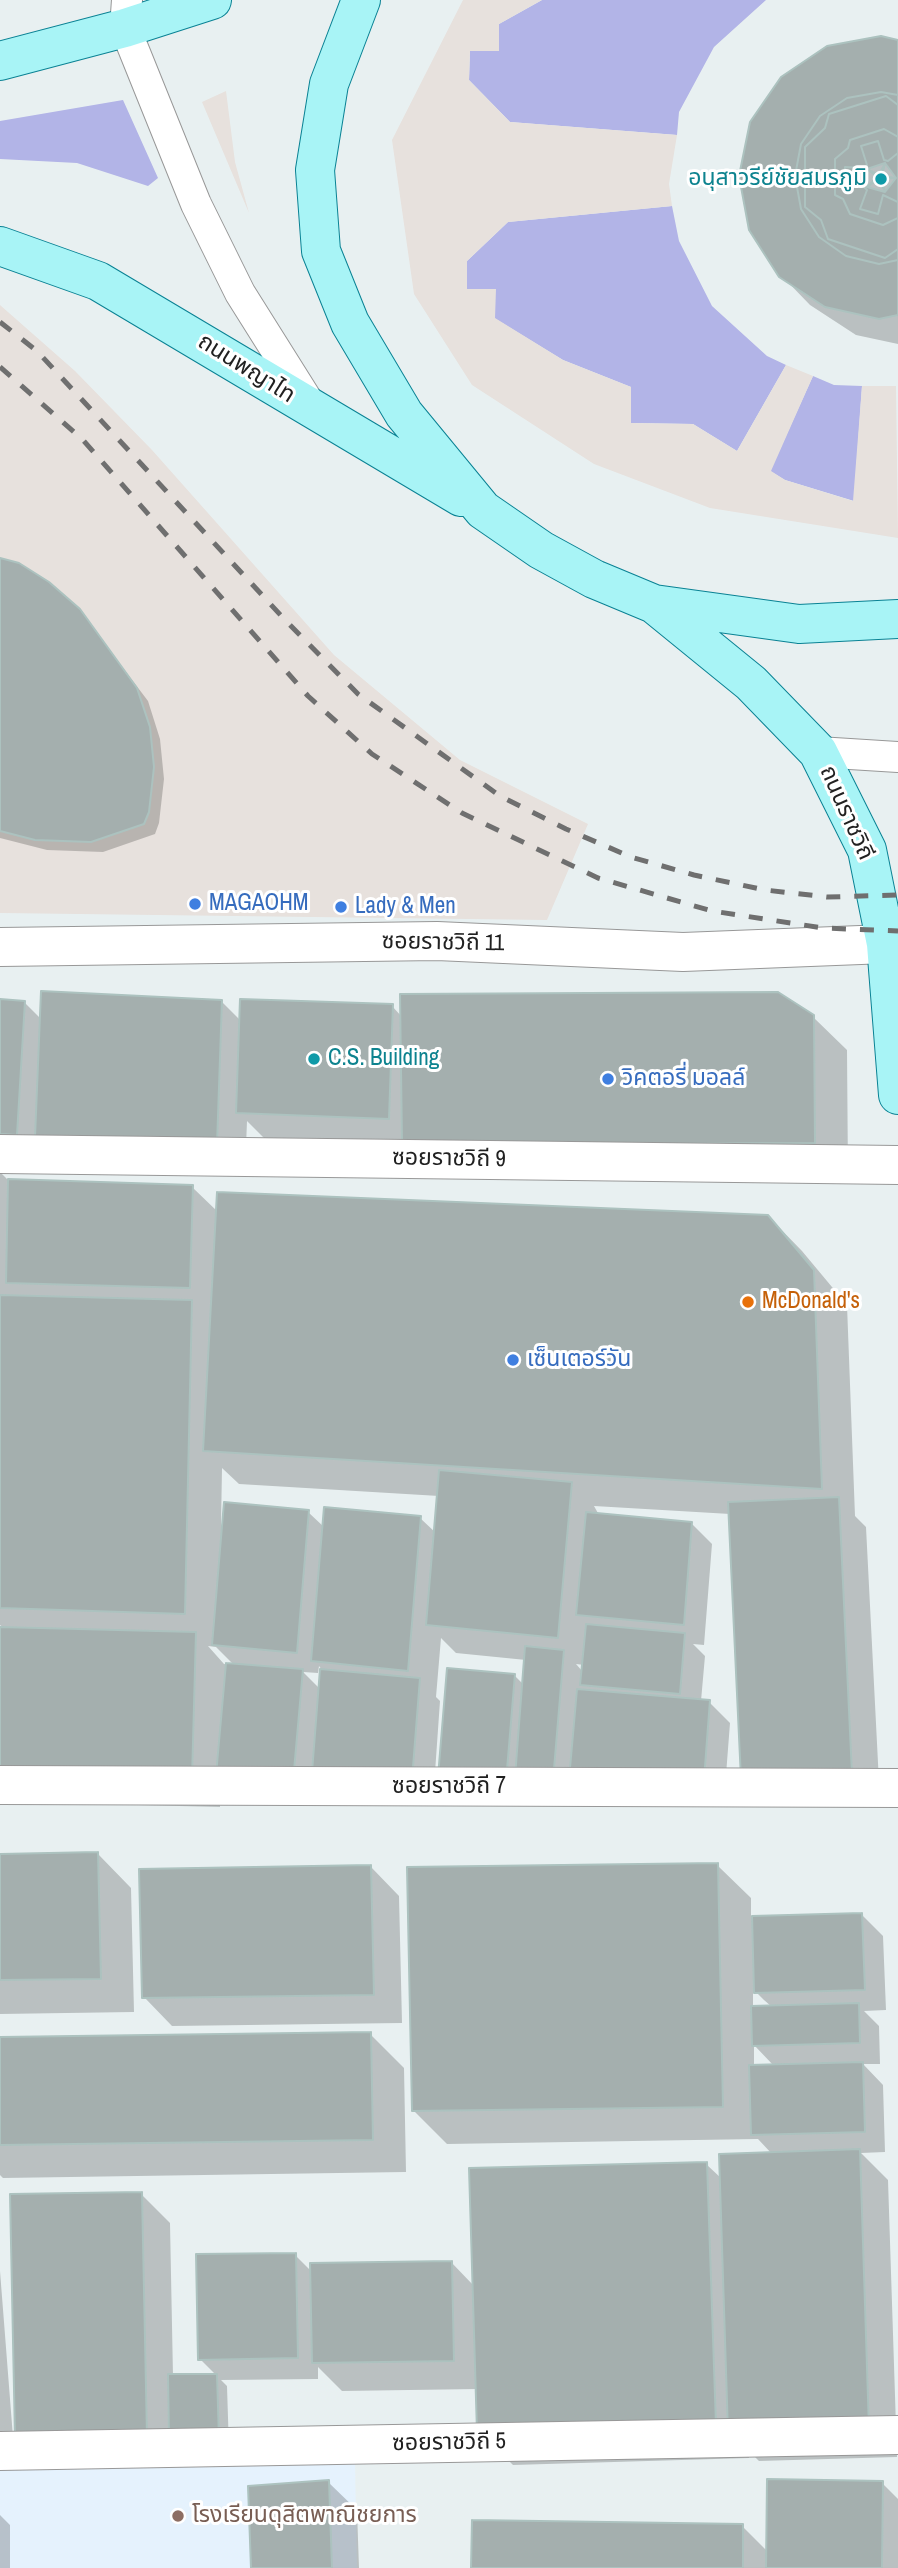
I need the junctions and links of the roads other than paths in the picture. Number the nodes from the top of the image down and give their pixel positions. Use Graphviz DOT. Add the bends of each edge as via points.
graph roads {
  1 [pos="212,0"];
  2 [pos="361,0"];
  3 [pos="126,14"];
  4 [pos="0,61"];
  5 [pos="0,246"];
  6 [pos="315,412"];
  7 [pos="483,510"];
  8 [pos="654,604"];
  9 [pos="898,619"];
  10 [pos="818,752"];
  11 [pos="898,757"];
  12 [pos="886,944"];
  13 [pos="0,947"];
  14 [pos="898,1095"];
  15 [pos="0,1154"];
  16 [pos="898,1165"];
  17 [pos="0,1785"];
  18 [pos="898,1788"];
  19 [pos="898,2435"];
  20 [pos="0,2451"];
  1 -- 3 [label="main road"];
  2 -- 7 [label="main road" via="329,84 315,170 321,251 350,323 404,414"];
  3 -- 4 [label="main road"];
  3 -- 6 [label="lane" via="196,204 240,293"];
  5 -- 6 [label="main road, ถนนพญาไท" via="98,281"];
  6 -- 7 [label="main road, ถนนพญาไท"];
  7 -- 8 [label="main road" via="541,550"];
  8 -- 9 [label="main road" via="799,624"];
  8 -- 10 [label="main road, ถนนราชวิถี" via="751,683"];
  10 -- 11 [label="lane"];
  10 -- 12 [label="main road, ถนนราชวิถี" via="867,850"];
  12 -- 13 [label="street, ซอยราชวิถี 11" via="683,952 438,941"];
  12 -- 14 [label="main road, ถนนราชวิถี"];
  15 -- 16 [label="street, ซอยราชวิถี 9"];
  17 -- 18 [label="street, ซอยราชวิถี 7"];
  19 -- 20 [label="street, ซอยราชวิถี 5"];
}
